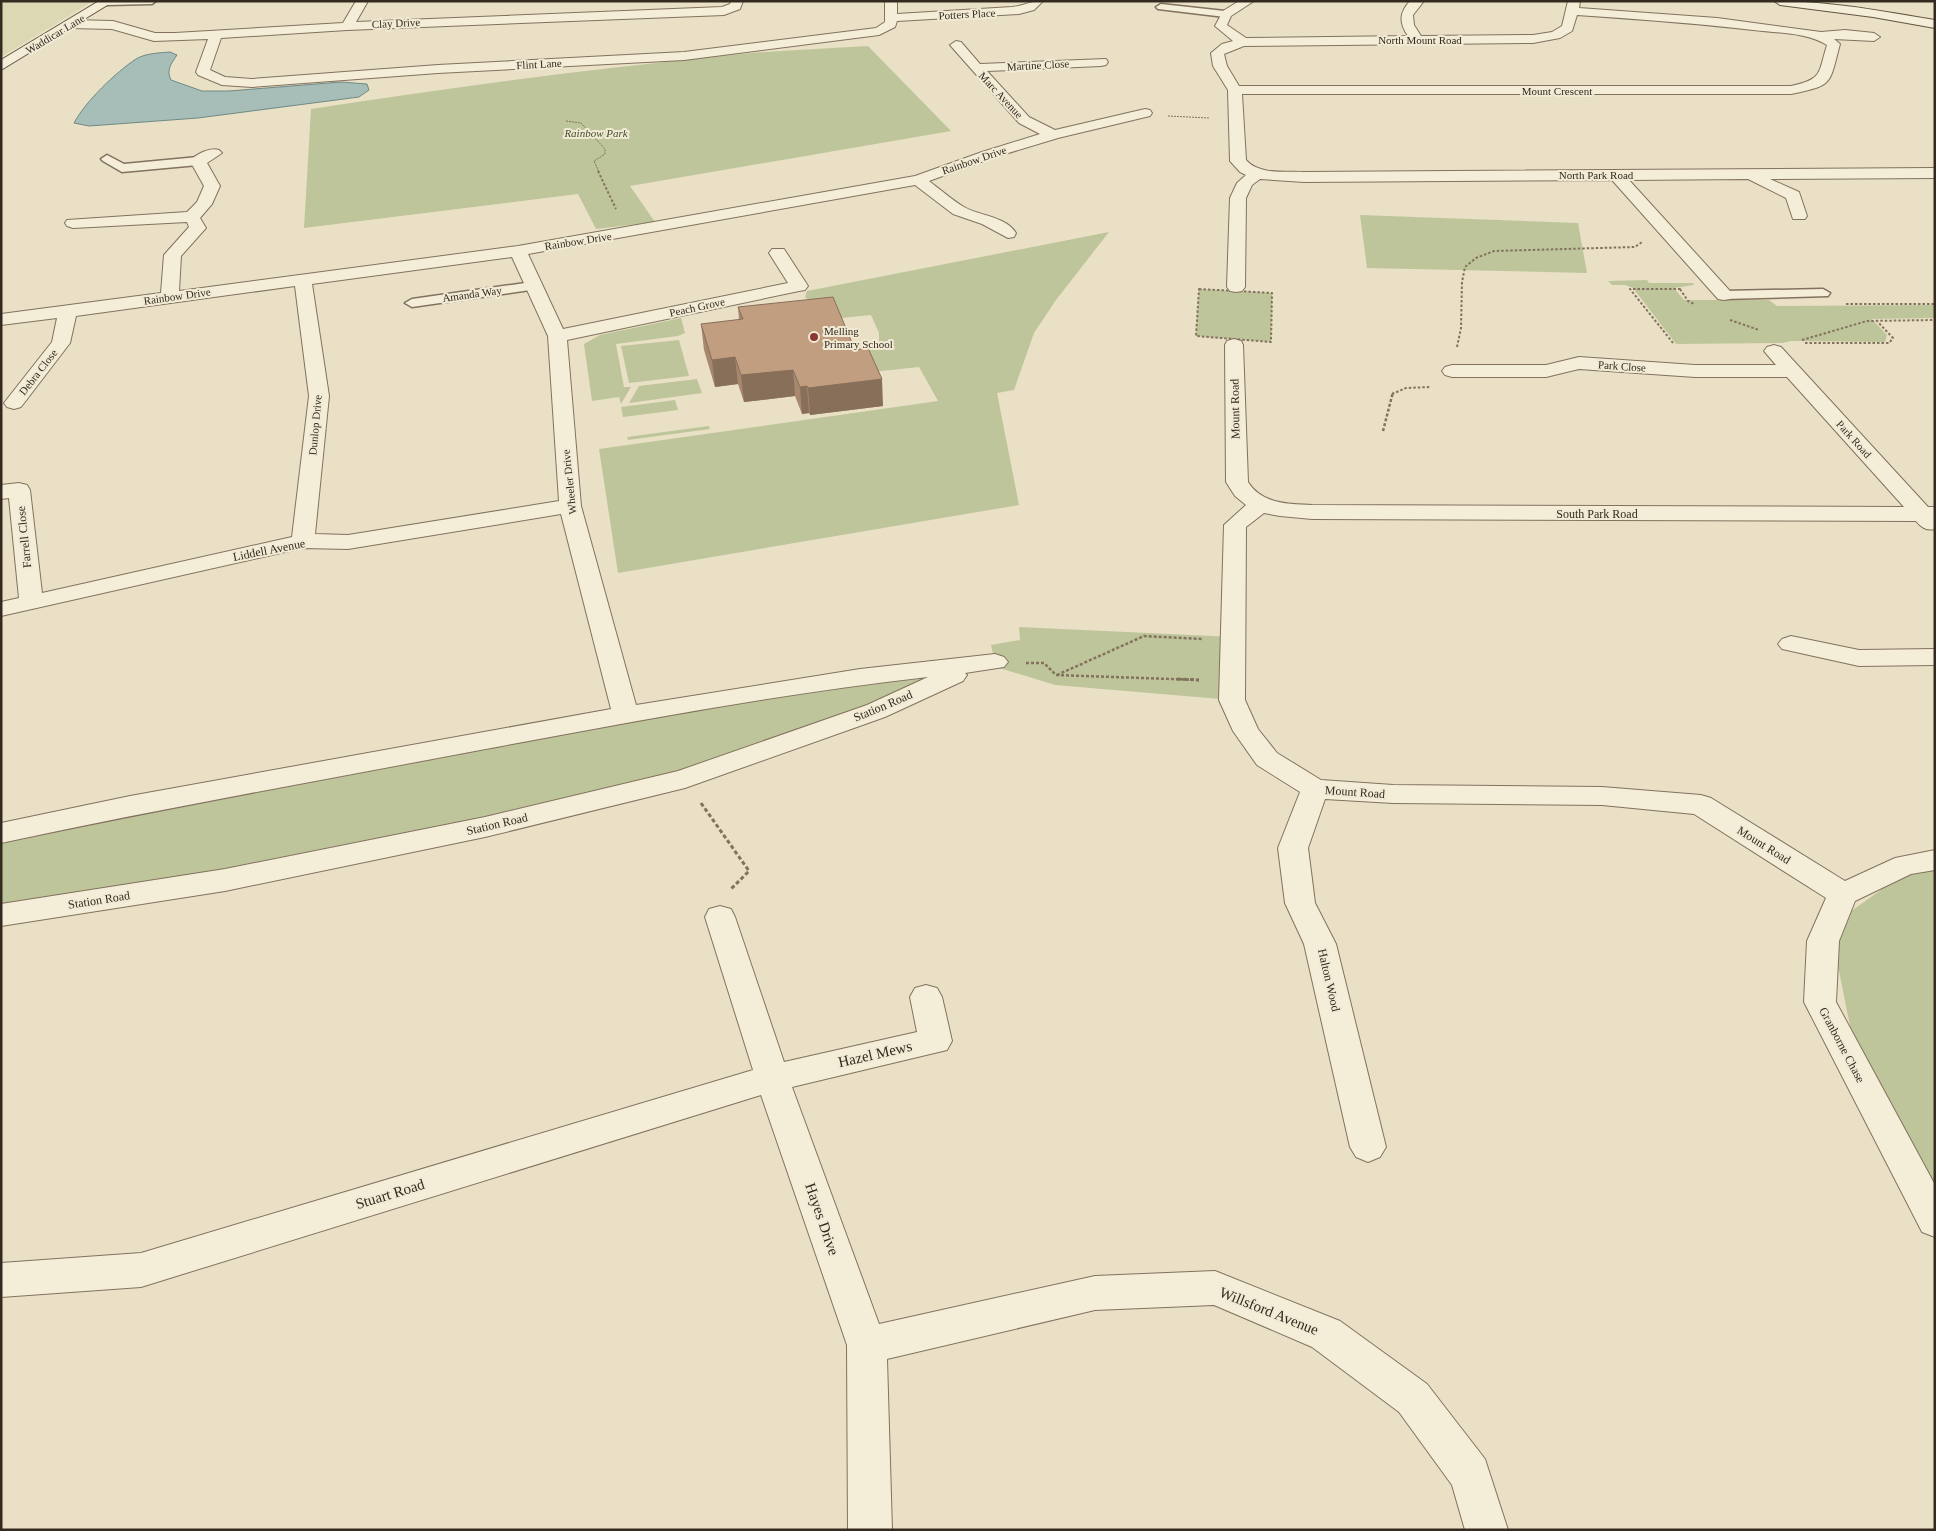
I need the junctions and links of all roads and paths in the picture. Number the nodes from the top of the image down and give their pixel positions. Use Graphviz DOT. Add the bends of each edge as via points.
graph roads {
  1 [pos="152,1"];
  2 [pos="362,1"];
  3 [pos="737,1"];
  4 [pos="891,1"];
  5 [pos="1038,1"];
  6 [pos="1248,1"];
  7 [pos="1418,1"];
  8 [pos="1780,1"];
  9 [pos="108,2"];
  10 [pos="1574,6"];
  11 [pos="1160,7"];
  12 [pos="724,11"];
  13 [pos="1225,14"];
  14 [pos="892,18"];
  15 [pos="70,24"];
  16 [pos="1935,24"];
  17 [pos="347,26"];
  18 [pos="216,35"];
  19 [pos="1821,36"];
  20 [pos="1874,38"];
  21 [pos="1416,39"];
  22 [pos="1243,42"];
  23 [pos="956,45"];
  24 [pos="748,49"];
  25 [pos="1101,62"];
  26 [pos="1,66"];
  27 [pos="976,68"];
  28 [pos="1236,90"];
  29 [pos="1142,113"];
  30 [pos="1237,120"];
  31 [pos="566,121"];
  32 [pos="1052,135"];
  33 [pos="214,153"];
  34 [pos="107,159"];
  35 [pos="198,161"];
  36 [pos="1935,172"];
  37 [pos="1257,174"];
  38 [pos="1616,174"];
  39 [pos="1748,174"];
  40 [pos="918,180"];
  41 [pos="1799,216"];
  42 [pos="192,217"];
  43 [pos="73,223"];
  44 [pos="627,233"];
  45 [pos="1008,233"];
  46 [pos="1644,241"];
  47 [pos="518,251"];
  48 [pos="778,253"];
  49 [pos="303,280"];
  50 [pos="532,286"];
  51 [pos="1236,287"];
  52 [pos="1198,289"];
  53 [pos="1685,289"];
  54 [pos="1823,293"];
  55 [pos="1724,295"];
  56 [pos="170,297"];
  57 [pos="412,303"];
  58 [pos="67,312"];
  59 [pos="1,320"];
  60 [pos="1935,320"];
  61 [pos="557,336"];
  62 [pos="1798,341"];
  63 [pos="1234,345"];
  64 [pos="1774,351"];
  65 [pos="1452,371"];
  66 [pos="1695,371"];
  67 [pos="1792,371"];
  68 [pos="14,403"];
  69 [pos="1384,431"];
  70 [pos="1,492"];
  71 [pos="1260,505"];
  72 [pos="570,506"];
  73 [pos="1931,518"];
  74 [pos="303,541"];
  75 [pos="31,602"];
  76 [pos="1,609"];
  77 [pos="1234,640"];
  78 [pos="1792,644"];
  79 [pos="1935,658"];
  80 [pos="984,664"];
  81 [pos="1056,675"];
  82 [pos="860,677"];
  83 [pos="1233,681"];
  84 [pos="876,710"];
  85 [pos="626,715"];
  86 [pos="685,779"];
  87 [pos="1315,789"];
  88 [pos="1,833"];
  89 [pos="1935,860"];
  90 [pos="1843,894"];
  91 [pos="1,916"];
  92 [pos="720,917"];
  93 [pos="926,997"];
  94 [pos="772,1078"];
  95 [pos="1368,1147"];
  96 [pos="1935,1221"];
  97 [pos="1,1280"];
  98 [pos="867,1345"];
  99 [pos="870,1530"];
  100 [pos="1488,1530"];
  1 -- 9 [label="lane"];
  2 -- 17 [label="street"];
  3 -- 12 [label="street" via="736,6"];
  4 -- 14 [label="street"];
  5 -- 14 [label="street, Potters Place" via="1029,8 1012,11"];
  6 -- 13 [label="street"];
  7 -- 21 [label="street" via="1412,5 1406,18 1407,28"];
  8 -- 16 [label="street"];
  9 -- 15 [label="street, Waddicar Lane"];
  10 -- 19 [label="street"];
  10 -- 21 [label="street, North Mount Road" via="1568,28 1556,35 1533,40"];
  11 -- 13 [label="lane"];
  12 -- 17 [label="street, Clay Drive"];
  12 -- 24 [label="street"];
  13 -- 22 [label="street" via="1221,26"];
  14 -- 24 [label="street, Flint Lane" via="887,28 871,33"];
  15 -- 18 [label="street, Clay Drive" via="113,25 154,37"];
  15 -- 26 [label="street, Waddicar Lane"];
  17 -- 18 [label="street, Clay Drive"];
  18 -- 24 [label="street, Flint Lane" via="204,72 222,81 252,83 438,68 684,56"];
  19 -- 20 [label="street" via="1846,34"];
  19 -- 28 [label="street, Mount Crescent" via="1834,44 1824,78 1814,85 1791,90"];
  21 -- 22 [label="street, North Mount Road"];
  22 -- 28 [label="street" via="1217,53 1220,66"];
  23 -- 27 [label="street, Marc Avenue"];
  25 -- 27 [label="street, Martine Close"];
  27 -- 32 [label="street, Marc Avenue" via="1024,120"];
  28 -- 30 [label="street"];
  29 -- 30 [label="path"];
  29 -- 32 [label="street, Rainbow Drive"];
  30 -- 37 [label="street" via="1238,161"];
  31 -- 44 [label="path" via="581,123 605,149 605,154 594,161"];
  32 -- 40 [label="street, Rainbow Drive" via="987,154"];
  33 -- 35 [label="street"];
  34 -- 35 [label="lane" via="122,168"];
  35 -- 42 [label="street" via="212,186 204,204"];
  36 -- 39 [label="street, North Park Road"];
  37 -- 38 [label="street, North Park Road" via="1304,177"];
  37 -- 51 [label="street" via="1245,183 1238,198"];
  38 -- 39 [label="street, North Park Road"];
  38 -- 55 [label="street"];
  39 -- 41 [label="street" via="1793,196"];
  40 -- 44 [label="street, Rainbow Drive"];
  40 -- 45 [label="street" via="959,211"];
  42 -- 43 [label="street"];
  42 -- 56 [label="street" via="198,228 173,255"];
  44 -- 47 [label="street, Rainbow Drive"];
  46 -- 65 [label="path" via="1635,247 1494,252 1476,258 1465,267 1461,328"];
  47 -- 49 [label="street, Rainbow Drive"];
  47 -- 50 [label="street, Wheeler Drive"];
  48 -- 61 [label="street, Peach Grove" via="799,286"];
  49 -- 56 [label="street, Rainbow Drive"];
  49 -- 74 [label="street, Dunlop Drive" via="319,396"];
  50 -- 57 [label="lane, Amanda Way"];
  50 -- 61 [label="street, Wheeler Drive"];
  52 -- 52 [label="path" via="1272,293 1271,342 1196,336"];
  53 -- 66 [label="path" via="1630,289"];
  54 -- 55 [label="lane"];
  56 -- 58 [label="street, Rainbow Drive"];
  58 -- 59 [label="street, Rainbow Drive"];
  58 -- 68 [label="street, Debra Close" via="60,343"];
  60 -- 62 [label="path" via="1868,321"];
  61 -- 72 [label="street, Wheeler Drive"];
  63 -- 71 [label="street, Mount Road" via="1237,482 1242,492"];
  64 -- 67 [label="street, Park Road"];
  65 -- 66 [label="street, Park Close" via="1546,371 1579,363"];
  65 -- 69 [label="path" via="1451,381 1442,385 1393,392"];
  66 -- 67 [label="street, Park Close"];
  67 -- 73 [label="street, Park Road"];
  70 -- 75 [label="street, Farrell Close" via="19,490"];
  71 -- 73 [label="street, South Park Road" via="1312,512"];
  71 -- 77 [label="street, Mount Road" via="1235,525"];
  72 -- 74 [label="street, Liddell Avenue" via="348,542"];
  72 -- 85 [label="street, Wheeler Drive"];
  74 -- 75 [label="street, Liddell Avenue"];
  75 -- 76 [label="street, Liddell Avenue"];
  77 -- 81 [label="path" via="1144,636"];
  77 -- 83 [label="street, Mount Road"];
  78 -- 79 [label="street" via="1860,658"];
  80 -- 81 [label="path" via="1044,663"];
  80 -- 82 [label="street, Station Road"];
  80 -- 84 [label="street, Station Road"];
  81 -- 83 [label="path"];
  82 -- 84 [label="street"];
  82 -- 85 [label="street, Station Road"];
  83 -- 87 [label="street, Mount Road" via="1232,700 1246,731 1267,759"];
  84 -- 86 [label="street, Station Road"];
  85 -- 88 [label="street, Station Road" via="130,806"];
  86 -- 91 [label="street, Station Road" via="485,827 225,880"];
  86 -- 92 [label="path" via="749,871 725,896"];
  87 -- 90 [label="street, Mount Road" via="1393,794 1602,796 1701,805"];
  87 -- 95 [label="street, Halton Wood" via="1293,848 1300,903 1320,944"];
  89 -- 90 [label="street" via="1905,865"];
  90 -- 96 [label="street, Granborne Chase" via="1823,941 1820,1002"];
  92 -- 94 [label="street, Hayes Drive"];
  93 -- 94 [label="street, Hazel Mews" via="935,1041"];
  94 -- 97 [label="street, Stuart Road" via="141,1270"];
  94 -- 98 [label="street, Hayes Drive"];
  98 -- 99 [label="street, Hayes Drive"];
  98 -- 100 [label="street, Willsford Avenue" via="1095,1293 1215,1288 1326,1334 1413,1398 1470,1474"];
}
